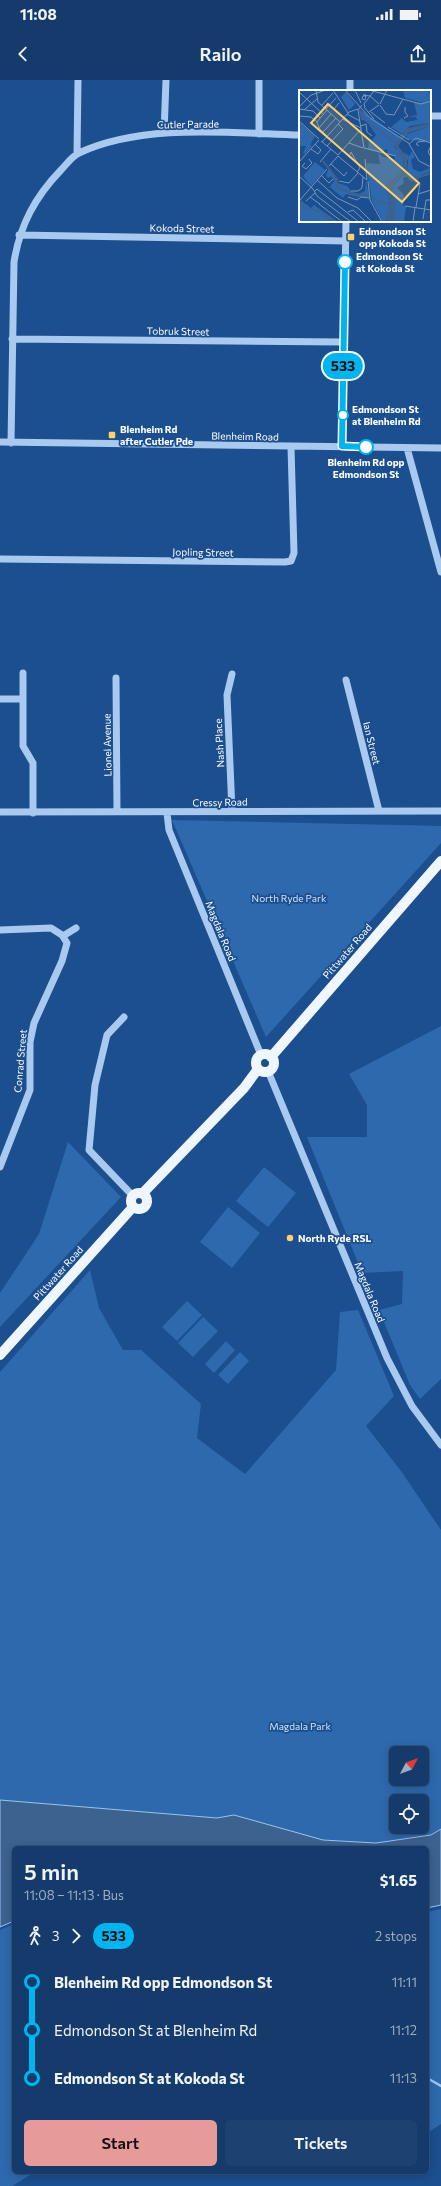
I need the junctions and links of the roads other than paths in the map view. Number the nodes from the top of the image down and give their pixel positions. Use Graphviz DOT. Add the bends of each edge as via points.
graph roads {
  1 [pos="78,80"];
  2 [pos="166,80"];
  3 [pos="259,80"];
  4 [pos="164,133"];
  5 [pos="259,134"];
  6 [pos="299,135"];
  7 [pos="77,154"];
  8 [pos="346,222"];
  9 [pos="19,235"];
  10 [pos="346,241"];
  11 [pos="12,339"];
  12 [pos="343,342"];
  13 [pos="0,442"];
  14 [pos="11,443"];
  15 [pos="342,446"];
  16 [pos="291,447"];
  17 [pos="407,448"];
  18 [pos="441,448"];
  19 [pos="0,560"];
  20 [pos="441,572"];
  21 [pos="23,673"];
  22 [pos="232,674"];
  23 [pos="116,678"];
  24 [pos="346,680"];
  25 [pos="0,699"];
  26 [pos="22,699"];
  27 [pos="232,811"];
  28 [pos="379,811"];
  29 [pos="441,811"];
  30 [pos="0,812"];
  31 [pos="117,812"];
  32 [pos="33,813"];
  33 [pos="167,813"];
  34 [pos="441,860"];
  35 [pos="76,928"];
  36 [pos="0,930"];
  37 [pos="62,936"];
  38 [pos="124,1017"];
  39 [pos="266,1056"];
  40 [pos="263,1070"];
  41 [pos="0,1167"];
  42 [pos="137,1195"];
  43 [pos="133,1207"];
  44 [pos="0,1355"];
  45 [pos="441,1445"];
  1 -- 7 [label="street"];
  2 -- 4 [label="street"];
  3 -- 5 [label="street"];
  4 -- 5 [label="street, Cutler Parade"];
  4 -- 7 [label="street, Cutler Parade" via="119,140"];
  5 -- 6 [label="street, Cutler Parade"];
  7 -- 9 [label="street, Cutler Parade" via="34,201"];
  8 -- 10 [label="street"];
  9 -- 10 [label="street, Kokoda Street"];
  9 -- 11 [label="street, Cutler Parade" via="14,262"];
  10 -- 12 [label="street"];
  11 -- 12 [label="street, Tobruk Street"];
  11 -- 14 [label="street, Cutler Parade"];
  12 -- 15 [label="street"];
  13 -- 14 [label="street, Blenheim Road"];
  14 -- 16 [label="street, Blenheim Road"];
  15 -- 16 [label="street, Blenheim Road"];
  15 -- 17 [label="street, Blenheim Road"];
  16 -- 19 [label="street, Jopling Street" via="294,554 291,561"];
  17 -- 18 [label="street, Blenheim Road"];
  17 -- 20 [label="street"];
  21 -- 26 [label="street"];
  22 -- 27 [label="street, Nash Place" via="227,695"];
  23 -- 31 [label="street, Lionel Avenue"];
  24 -- 28 [label="street, Ian Street"];
  25 -- 26 [label="street"];
  26 -- 32 [label="street" via="23,746 33,763"];
  27 -- 28 [label="street, Cressy Road"];
  27 -- 33 [label="street, Cressy Road"];
  28 -- 29 [label="street, Cressy Road"];
  30 -- 32 [label="street, Cressy Road"];
  31 -- 32 [label="street, Cressy Road"];
  31 -- 33 [label="street, Cressy Road"];
  33 -- 39 [label="street, Magdala Road" via="169,830"];
  34 -- 39 [label="main road, Pittwater Road"];
  35 -- 37 [label="street"];
  36 -- 37 [label="street" via="51,928"];
  37 -- 41 [label="street, Conrad Street" via="66,943 62,961 34,1023 30,1042 30,1090"];
  38 -- 42 [label="street" via="107,1035 95,1085 89,1150"];
  39 -- 40 [label="main road" via="256,1061"];
  39 -- 40 [label="main road" via="273,1065"];
  40 -- 42 [label="main road"];
  40 -- 45 [label="street, Magdala Road" via="386,1358 412,1406"];
  42 -- 43 [label="main road" via="130,1202"];
  42 -- 43 [label="main road" via="146,1199 144,1207"];
  43 -- 44 [label="main road, Pittwater Road"];
}
